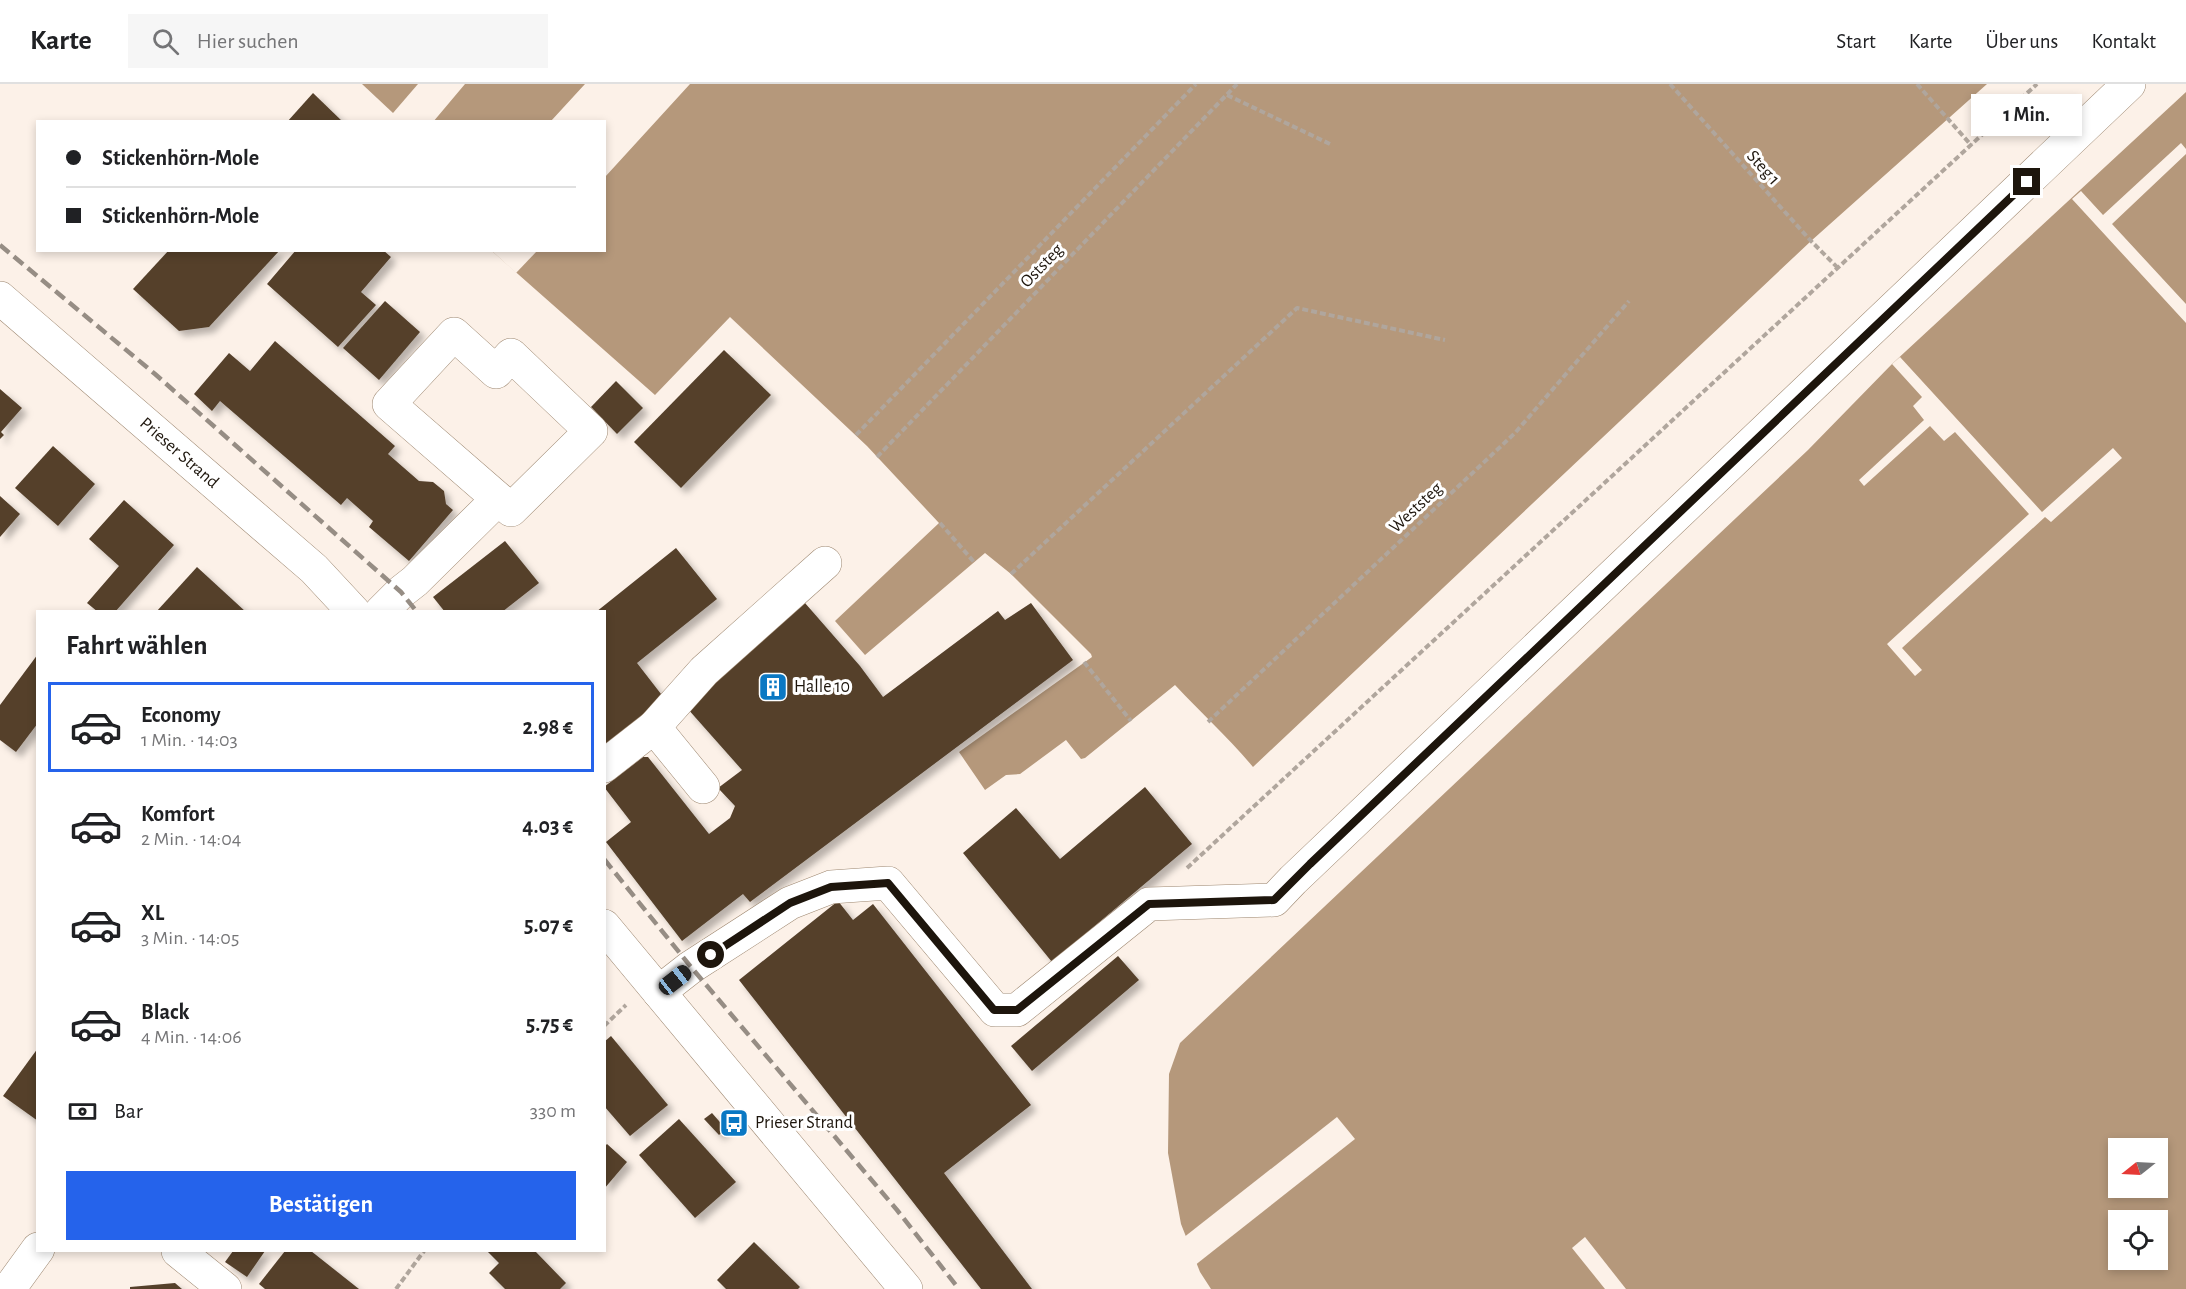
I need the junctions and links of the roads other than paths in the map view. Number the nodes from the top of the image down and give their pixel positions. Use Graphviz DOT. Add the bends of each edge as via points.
graph roads {
  1 [pos="2129,84"];
  2 [pos="0,298"];
  3 [pos="497,500"];
  4 [pos="825,563"];
  5 [pos="352,610"];
  6 [pos="383,610"];
  7 [pos="654,727"];
  8 [pos="606,764"];
  9 [pos="703,787"];
  10 [pos="606,928"];
  11 [pos="659,992"];
  12 [pos="36,1252"];
  13 [pos="179,1252"];
  14 [pos="9,1289"];
  15 [pos="225,1289"];
  16 [pos="906,1289"];
  1 -- 11 [label="street" via="1274,900 1149,904 1017,1010 994,1010 888,883 831,887 790,903"];
  2 -- 5 [label="street, Prieser Strand" via="314,569"];
  3 -- 3 [label="street" via="511,510 591,431 511,355 496,372 454,334 388,404"];
  3 -- 6 [label="street"];
  4 -- 7 [label="street" via="704,671"];
  7 -- 8 [label="street"];
  7 -- 9 [label="street"];
  10 -- 11 [label="street"];
  11 -- 16 [label="street"];
  12 -- 14 [label="street"];
  13 -- 15 [label="street"];
}
